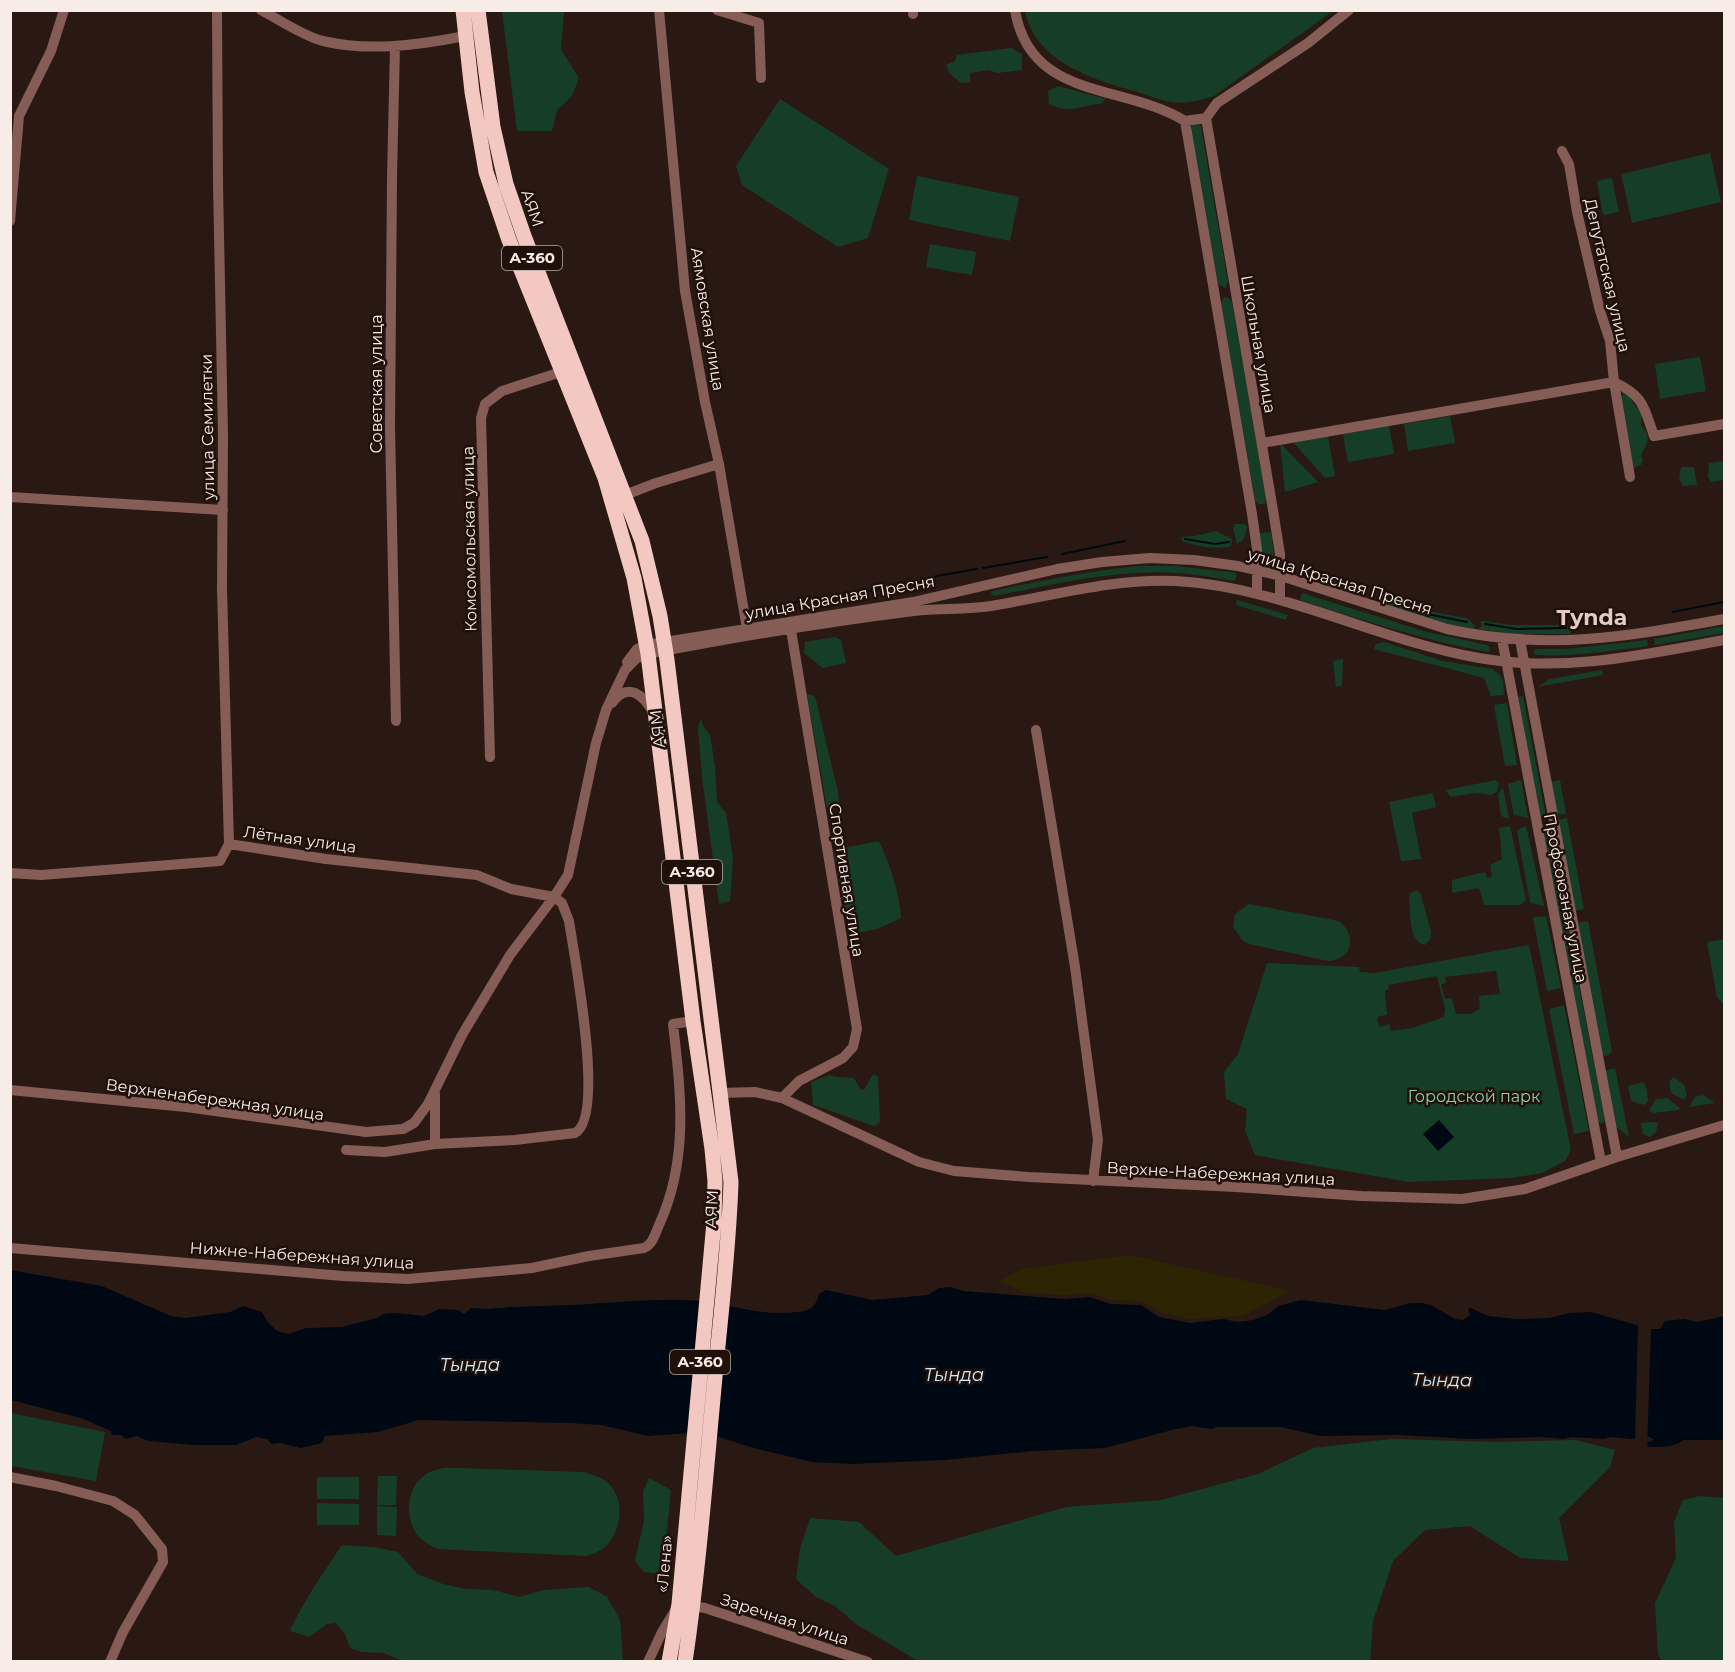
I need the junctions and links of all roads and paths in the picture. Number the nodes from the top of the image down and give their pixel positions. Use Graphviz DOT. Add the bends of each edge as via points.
graph roads {
  1 [pos="64,10"];
  2 [pos="217,10"];
  3 [pos="261,10"];
  4 [pos="463,10"];
  5 [pos="478,10"];
  6 [pos="659,10"];
  7 [pos="717,10"];
  8 [pos="1015,10"];
  9 [pos="1349,10"];
  10 [pos="465,36"];
  11 [pos="395,46"];
  12 [pos="761,78"];
  13 [pos="1206,118"];
  14 [pos="14,120"];
  15 [pos="1185,122"];
  16 [pos="1562,151"];
  17 [pos="10,221"];
  18 [pos="1234,290"];
  19 [pos="1215,293"];
  20 [pos="561,372"];
  21 [pos="1614,382"];
  22 [pos="1725,424"];
  23 [pos="1262,443"];
  24 [pos="719,464"];
  25 [pos="1629,477"];
  26 [pos="625,495"];
  27 [pos="10,497"];
  28 [pos="223,510"];
  29 [pos="1273,510"];
  30 [pos="1252,514"];
  31 [pos="1258,570"];
  32 [pos="1281,576"];
  33 [pos="1257,594"];
  34 [pos="1280,599"];
  35 [pos="1725,619"];
  36 [pos="747,629"];
  37 [pos="791,630"];
  38 [pos="1502,639"];
  39 [pos="1520,640"];
  40 [pos="1725,640"];
  41 [pos="665,646"];
  42 [pos="647,649"];
  43 [pos="1506,663"];
  44 [pos="1524,664"];
  45 [pos="1527,677"];
  46 [pos="1510,680"];
  47 [pos="606,710"];
  48 [pos="656,717"];
  49 [pos="396,721"];
  50 [pos="1036,730"];
  51 [pos="490,757"];
  52 [pos="229,844"];
  53 [pos="10,873"];
  54 [pos="554,897"];
  55 [pos="693,1021"];
  56 [pos="10,1090"];
  57 [pos="435,1090"];
  58 [pos="720,1093"];
  59 [pos="782,1098"];
  60 [pos="1725,1125"];
  61 [pos="1611,1129"];
  62 [pos="1595,1132"];
  63 [pos="435,1144"];
  64 [pos="346,1150"];
  65 [pos="1617,1157"];
  66 [pos="1601,1162"];
  67 [pos="1094,1180"];
  68 [pos="10,1248"];
  69 [pos="718,1256"];
  70 [pos="691,1469"];
  71 [pos="706,1470"];
  72 [pos="10,1477"];
  73 [pos="686,1604"];
  74 [pos="110,1662"];
  75 [pos="648,1662"];
  76 [pos="669,1662"];
  77 [pos="685,1662"];
  78 [pos="868,1662"];
  1 -- 14 [label="street" via="51,51"];
  2 -- 28 [label="street, улица Семилетки"];
  3 -- 11 [label="street" via="321,41"];
  4 -- 10 [label="highway, АЯМ / А-360"];
  5 -- 26 [label="highway, АЯМ / А-360" via="493,127 506,184"];
  6 -- 24 [label="street, Аямовская улица" via="685,291"];
  7 -- 12 [label="street" via="759,23"];
  8 -- 15 [label="street" via="1023,40 1060,76 1169,111"];
  9 -- 13 [label="street" via="1308,43 1217,103"];
  10 -- 11 [label="street"];
  10 -- 20 [label="highway, АЯМ / А-360" via="486,172"];
  11 -- 49 [label="street, Советская улица" via="390,427"];
  13 -- 15 [label="street"];
  13 -- 18 [label="street, Школьная улица"];
  14 -- 17 [label="street"];
  15 -- 19 [label="street, Школьная улица"];
  16 -- 21 [label="street, Депутатская улица" via="1569,164 1577,212 1610,341"];
  18 -- 19 [label="street"];
  18 -- 23 [label="street, Школьная улица"];
  19 -- 30 [label="street, Школьная улица"];
  20 -- 42 [label="highway, АЯМ / А-360" via="605,478 634,578"];
  20 -- 51 [label="street, Комсомольская улица" via="502,391 485,404 481,418"];
  21 -- 22 [label="street" via="1632,390 1644,406 1654,436"];
  21 -- 23 [label="street"];
  21 -- 25 [label="street, Депутатская улица"];
  23 -- 29 [label="street, Школьная улица"];
  24 -- 26 [label="street"];
  24 -- 36 [label="street, Аямовская улица"];
  26 -- 41 [label="highway, АЯМ / А-360" via="647,558"];
  27 -- 28 [label="street"];
  28 -- 52 [label="street, улица Семилетки"];
  29 -- 30 [label="street"];
  29 -- 32 [label="street, Школьная улица"];
  30 -- 31 [label="street, Школьная улица"];
  31 -- 32 [label="street, улица Красная Пресня"];
  31 -- 33 [label="street, Школьная улица"];
  31 -- 36 [label="street, улица Красная Пресня" via="1194,560 1121,560 1020,576 913,602"];
  32 -- 34 [label="street, Школьная улица"];
  32 -- 38 [label="street, улица Красная Пресня" via="1447,629"];
  33 -- 34 [label="street, улица Красная Пресня"];
  33 -- 37 [label="street, улица Красная Пресня" via="1205,584 1146,580 989,606 915,611"];
  34 -- 43 [label="street, улица Красная Пресня" via="1431,647"];
  35 -- 39 [label="street, улица Красная Пресня" via="1579,641"];
  36 -- 41 [label="street, улица Красная Пресня"];
  37 -- 41 [label="street, улица Красная Пресня"];
  37 -- 59 [label="street, Спортивная улица" via="857,1029 853,1047 843,1058 799,1081"];
  38 -- 39 [label="street, улица Красная Пресня"];
  38 -- 43 [label="street, Профсоюзная улица"];
  39 -- 44 [label="street, Профсоюзная улица"];
  40 -- 44 [label="street, улица Красная Пресня" via="1590,663"];
  41 -- 42 [label="street"];
  41 -- 58 [label="highway, АЯМ / А-360"];
  42 -- 47 [label="street" via="619,679"];
  42 -- 48 [label="highway, АЯМ / А-360"];
  43 -- 44 [label="street, улица Красная Пресня"];
  43 -- 46 [label="street, Профсоюзная улица"];
  44 -- 45 [label="street, Профсоюзная улица"];
  45 -- 46 [label="street"];
  45 -- 61 [label="street, Профсоюзная улица"];
  46 -- 62 [label="street, Профсоюзная улица"];
  47 -- 48 [label="street" via="619,694 632,692 644,699"];
  47 -- 54 [label="street" via="568,874"];
  48 -- 55 [label="highway, АЯМ / А-360"];
  50 -- 67 [label="street" via="1075,967 1098,1140"];
  52 -- 53 [label="street, Лётная улица" via="220,861"];
  52 -- 54 [label="street, Лётная улица" via="477,875 505,887"];
  54 -- 57 [label="street" via="510,955 462,1035"];
  54 -- 63 [label="street" via="562,903 569,921 588,1050 584,1125 575,1133"];
  55 -- 68 [label="street, Нижне-Набережная улица" via="673,1024 682,1111 677,1168 666,1210 651,1243 644,1248 532,1268 408,1279"];
  55 -- 69 [label="highway, АЯМ / А-360" via="715,1181"];
  56 -- 57 [label="street, Верхненабережная улица" via="186,1107 366,1132 403,1129 414,1123"];
  57 -- 63 [label="street"];
  58 -- 59 [label="street, Верхне-Набережная улица" via="755,1092"];
  58 -- 69 [label="highway, АЯМ / А-360" via="730,1182"];
  59 -- 67 [label="street, Верхне-Набережная улица" via="936,1167"];
  60 -- 65 [label="street, Верхне-Набережная улица"];
  61 -- 62 [label="street"];
  61 -- 65 [label="street, Профсоюзная улица"];
  62 -- 66 [label="street, Профсоюзная улица"];
  63 -- 64 [label="street" via="385,1152"];
  65 -- 66 [label="street, Верхне-Набережная улица"];
  66 -- 67 [label="street, Верхне-Набережная улица" via="1525,1190 1462,1199"];
  69 -- 70 [label="highway, АЯМ / А-360"];
  69 -- 71 [label="highway, АЯМ / А-360"];
  70 -- 73 [label="highway, «Лена» / А-360"];
  71 -- 73 [label="highway, «Лена» / А-360"];
  72 -- 74 [label="street" via="112,1502 135,1515 162,1549 164,1562"];
  73 -- 75 [label="street" via="662,1632"];
  73 -- 76 [label="highway, «Лена» / А-360"];
  73 -- 77 [label="highway, «Лена» / А-360"];
  73 -- 78 [label="street, Заречная улица"];
}
